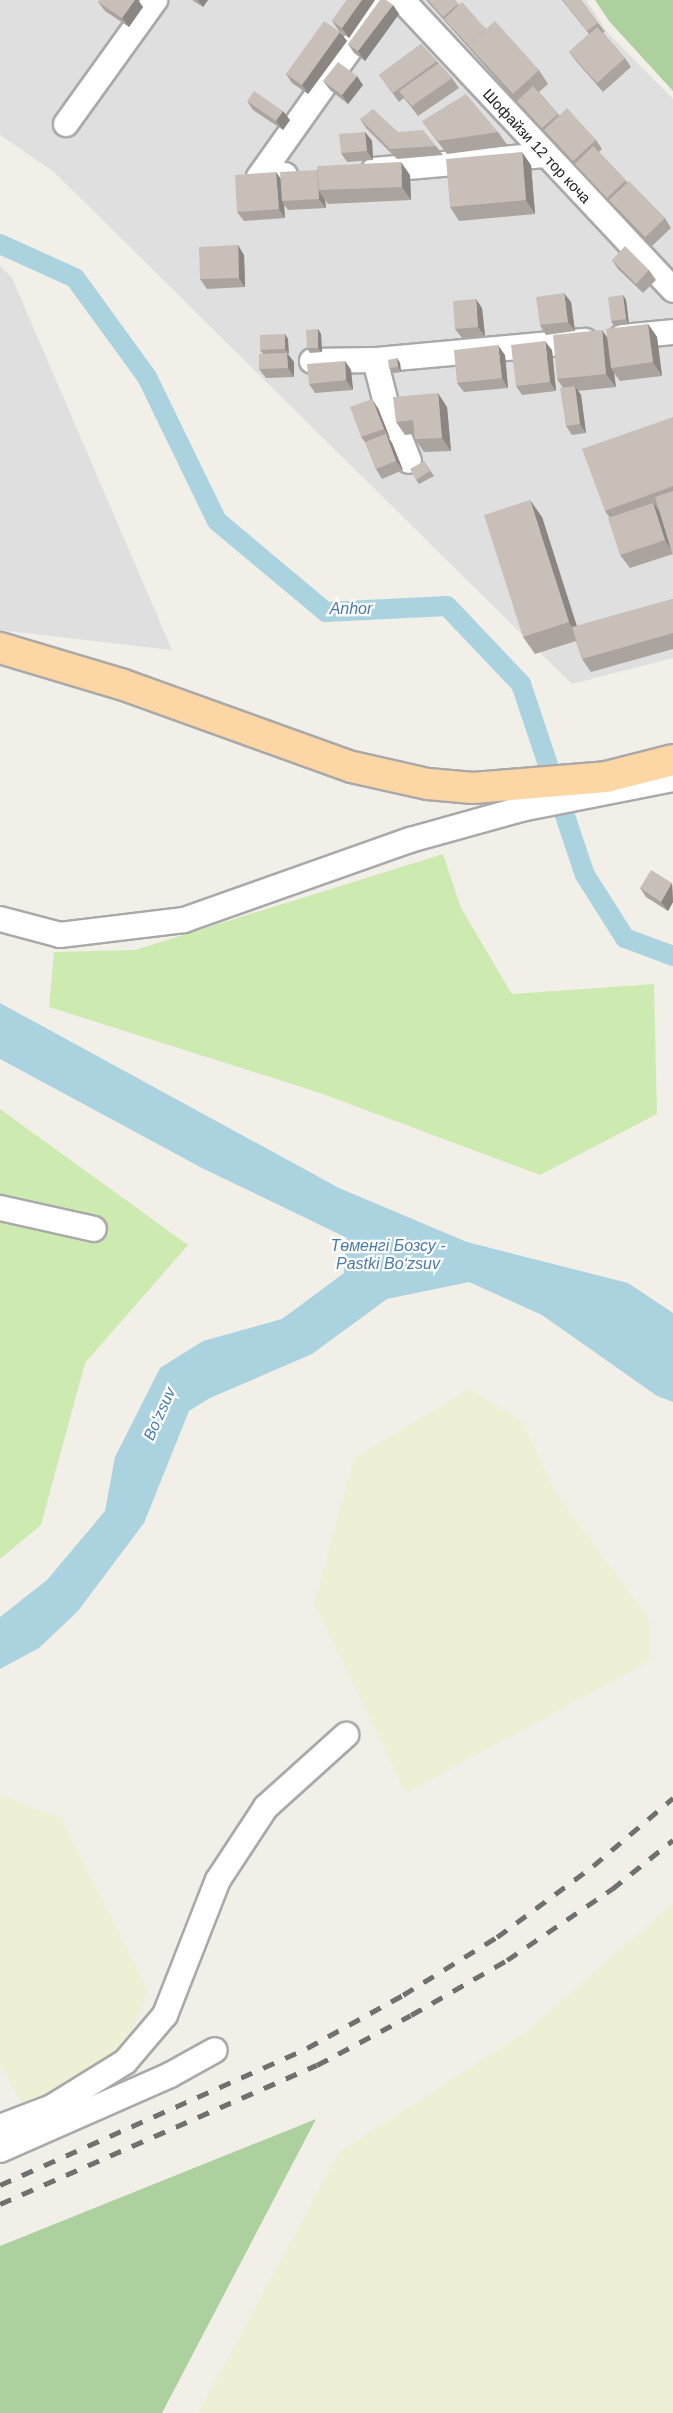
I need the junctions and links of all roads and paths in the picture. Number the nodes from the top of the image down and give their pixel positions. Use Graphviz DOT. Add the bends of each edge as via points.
graph roads {
  1 [pos="155,0"];
  2 [pos="385,0"];
  3 [pos="402,0"];
  4 [pos="66,124"];
  5 [pos="544,155"];
  6 [pos="351,172"];
  7 [pos="305,174"];
  8 [pos="673,290"];
  9 [pos="673,332"];
  10 [pos="375,360"];
  11 [pos="312,361"];
  12 [pos="409,461"];
  13 [pos="0,648"];
  14 [pos="673,760"];
  15 [pos="673,779"];
  16 [pos="609,784"];
  17 [pos="517,797"];
  18 [pos="0,919"];
  19 [pos="0,1208"];
  20 [pos="94,1229"];
  21 [pos="346,1735"];
  22 [pos="215,2050"];
  23 [pos="0,2127"];
  24 [pos="0,2150"];
  1 -- 4 [label="street"];
  2 -- 7 [label="street" via="258,177"];
  3 -- 5 [label="street, Шофайзи 12 тор коча"];
  5 -- 6 [label="street"];
  5 -- 8 [label="street, Шофайзи 12 тор коча"];
  9 -- 10 [label="street"];
  10 -- 11 [label="street"];
  10 -- 12 [label="street" via="386,404"];
  13 -- 17 [label="main road" via="122,684 352,767 428,784"];
  14 -- 16 [label="main road"];
  15 -- 16 [label="street"];
  16 -- 17 [label="main road"];
  17 -- 18 [label="street" via="410,840 184,920 60,935"];
  19 -- 20 [label="street"];
  21 -- 23 [label="street" via="266,1807 218,1880 165,2015 125,2062 52,2106"];
  22 -- 24 [label="street" via="170,2075"];
}
